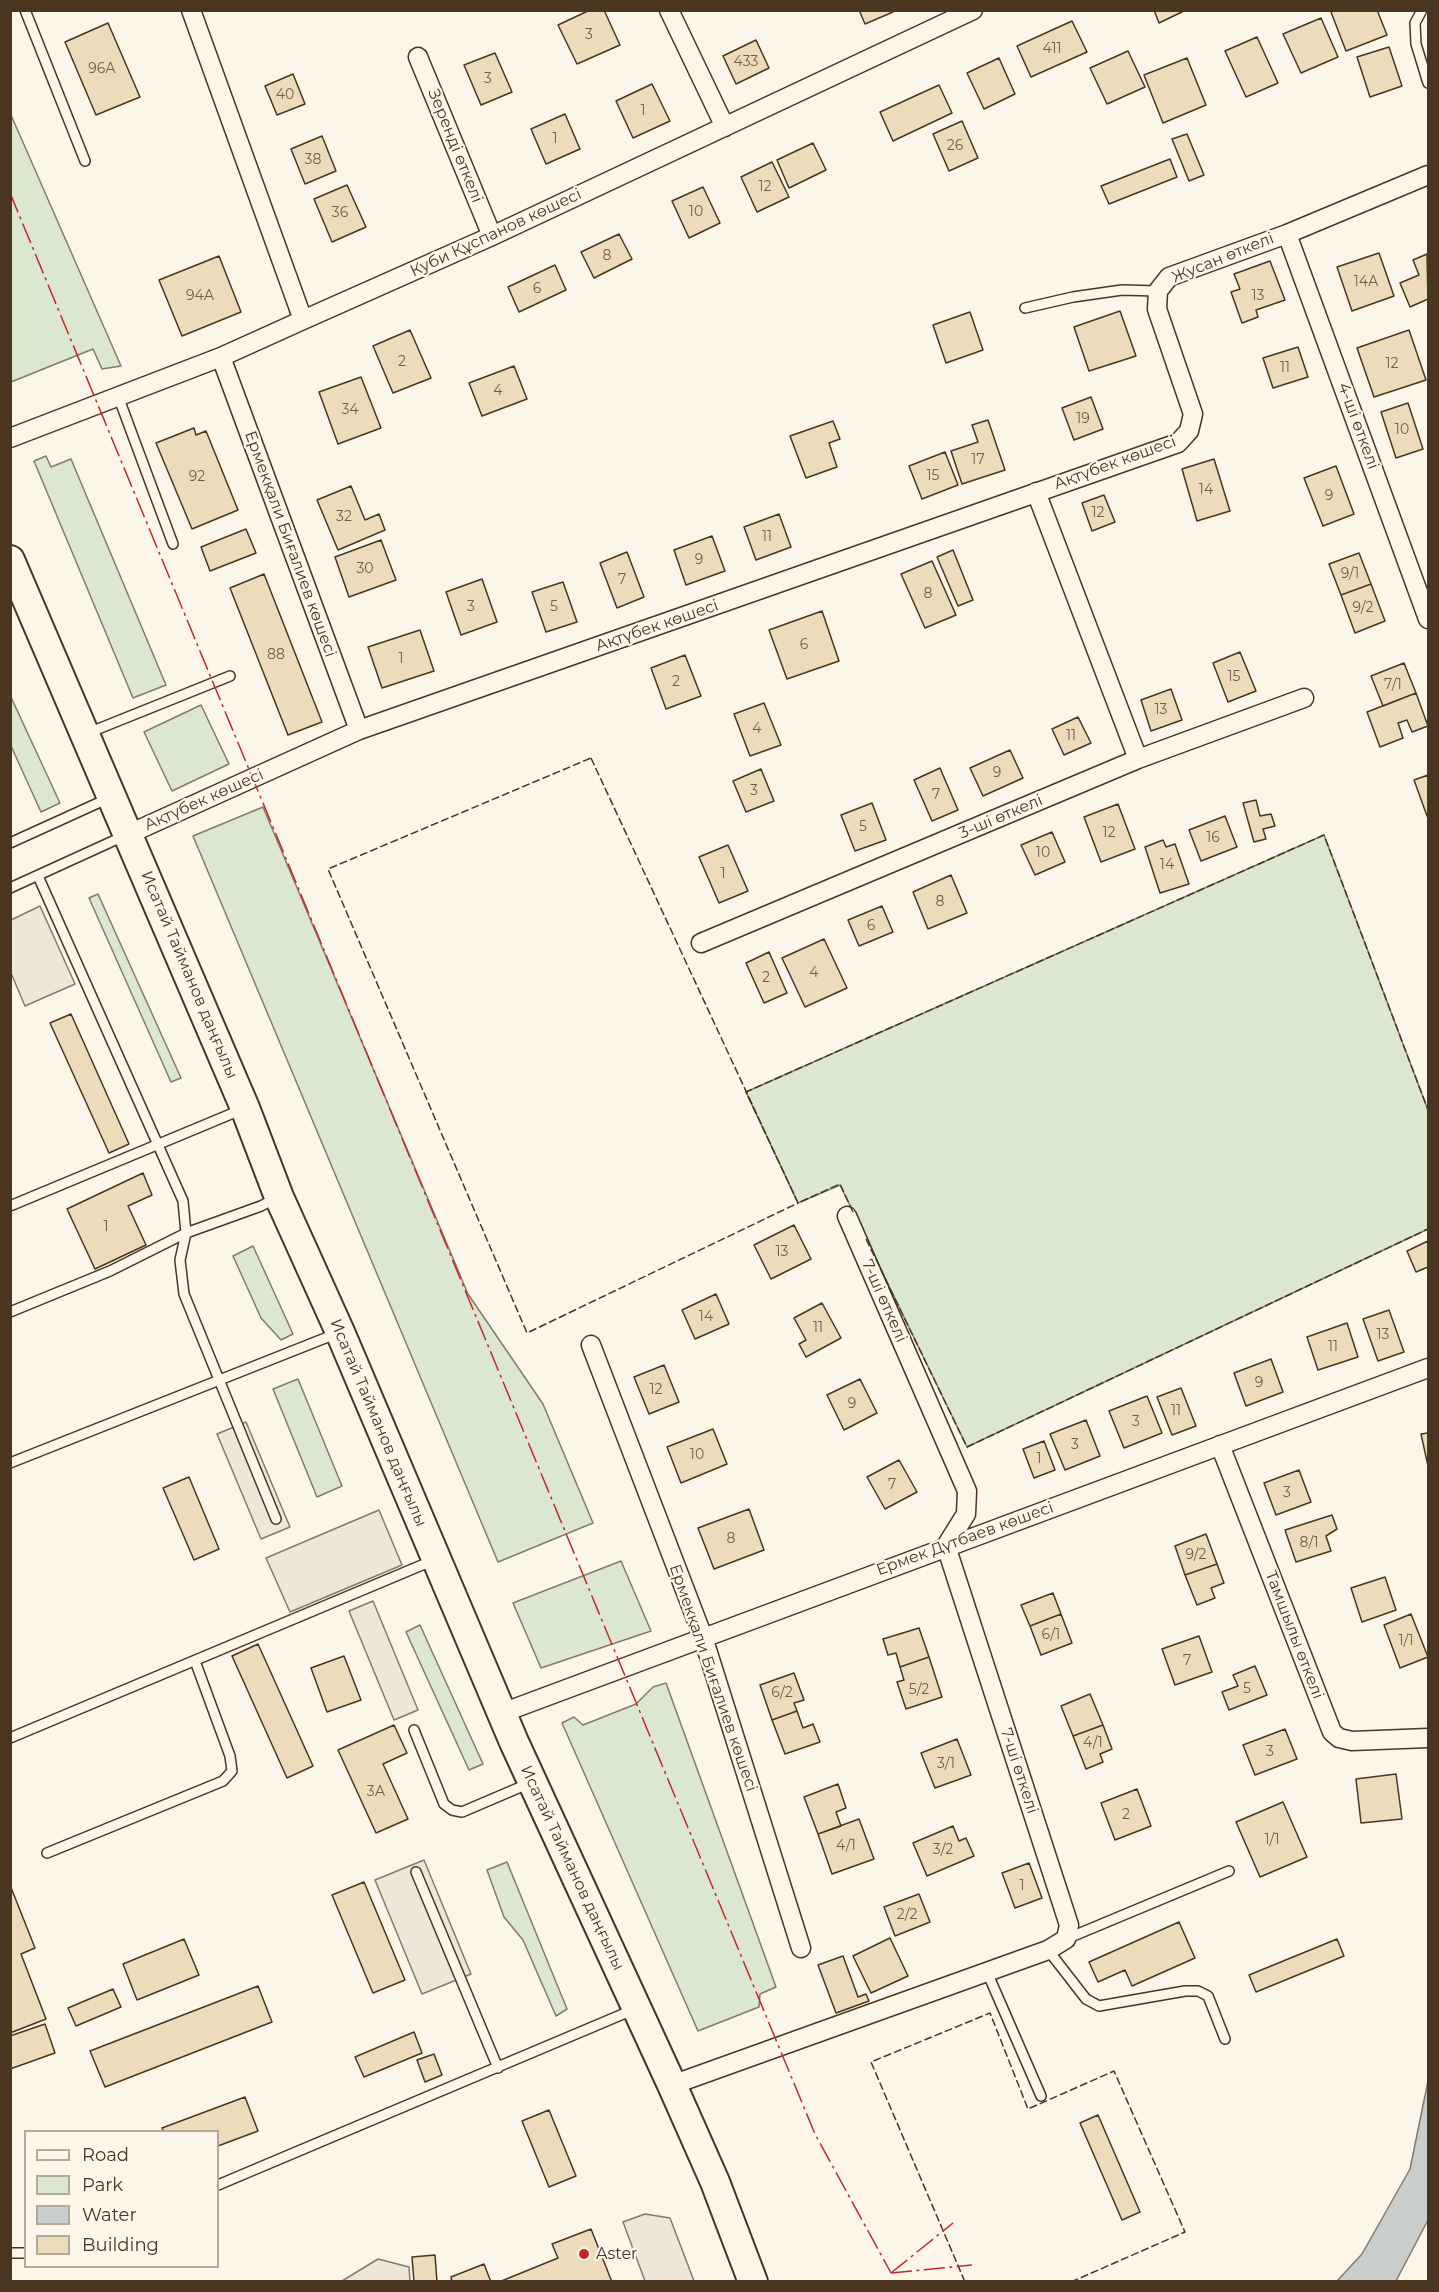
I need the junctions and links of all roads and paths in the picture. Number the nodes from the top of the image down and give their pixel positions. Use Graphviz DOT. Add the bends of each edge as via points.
graph roads {
  1 [pos="25,10"];
  2 [pos="191,10"];
  3 [pos="669,10"];
  4 [pos="973,10"];
  5 [pos="1422,10"];
  6 [pos="942,17"];
  7 [pos="418,57"];
  8 [pos="1428,83"];
  9 [pos="725,127"];
  10 [pos="85,161"];
  11 [pos="1428,176"];
  12 [pos="1287,234"];
  13 [pos="492,236"];
  14 [pos="1158,291"];
  15 [pos="1025,308"];
  16 [pos="303,320"];
  17 [pos="221,357"];
  18 [pos="118,396"];
  19 [pos="1189,431"];
  20 [pos="10,438"];
  21 [pos="1036,492"];
  22 [pos="173,544"];
  23 [pos="10,560"];
  24 [pos="1428,619"];
  25 [pos="230,676"];
  26 [pos="1304,698"];
  27 [pos="359,730"];
  28 [pos="86,734"];
  29 [pos="1138,759"];
  30 [pos="113,797"];
  31 [pos="129,834"];
  32 [pos="10,843"];
  33 [pos="38,876"];
  34 [pos="10,888"];
  35 [pos="701,944"];
  36 [pos="245,1108"];
  37 [pos="158,1144"];
  38 [pos="279,1197"];
  39 [pos="10,1206"];
  40 [pos="847,1216"];
  41 [pos="186,1233"];
  42 [pos="10,1312"];
  43 [pos="340,1332"];
  44 [pos="591,1345"];
  45 [pos="1428,1368"];
  46 [pos="219,1380"];
  47 [pos="1220,1445"];
  48 [pos="10,1463"];
  49 [pos="276,1519"];
  50 [pos="946,1546"];
  51 [pos="436,1559"];
  52 [pos="703,1638"];
  53 [pos="195,1661"];
  54 [pos="502,1713"];
  55 [pos="414,1730"];
  56 [pos="10,1738"];
  57 [pos="1428,1738"];
  58 [pos="532,1782"];
  59 [pos="47,1853"];
  60 [pos="416,1872"];
  61 [pos="1229,1872"];
  62 [pos="1066,1939"];
  63 [pos="801,1948"];
  64 [pos="1048,1950"];
  65 [pos="987,1972"];
  66 [pos="637,2008"];
  67 [pos="1224,2039"];
  68 [pos="498,2068"];
  69 [pos="672,2085"];
  70 [pos="1041,2096"];
  71 [pos="219,2185"];
  72 [pos="753,2282"];
  1 -- 10 [label="lane"];
  2 -- 16 [label="street"];
  3 -- 9 [label="street"];
  4 -- 6 [label="street, Куби Құспанов көшесi"];
  5 -- 8 [label="lane" via="1415,23 1416,44"];
  6 -- 9 [label="street, Куби Құспанов көшесi"];
  7 -- 13 [label="street, Зеренді өткелі"];
  9 -- 13 [label="street, Куби Құспанов көшесi"];
  11 -- 12 [label="street, Жусан өткелі"];
  12 -- 14 [label="street, Жусан өткелі" via="1169,277"];
  12 -- 24 [label="street, 4-шi өткелi"];
  13 -- 16 [label="street, Куби Құспанов көшесi"];
  14 -- 15 [label="lane" via="1122,290"];
  14 -- 19 [label="street, Жусан өткелі" via="1157,309 1193,414"];
  16 -- 17 [label="street, Куби Құспанов көшесi"];
  17 -- 18 [label="street, Куби Құспанов көшесi"];
  17 -- 27 [label="street, Ермекқали Биғалиев көшесі"];
  18 -- 20 [label="street, Куби Құспанов көшесi"];
  18 -- 22 [label="lane"];
  19 -- 21 [label="street, Ақтүбек көшесi" via="1178,443"];
  21 -- 27 [label="street, Ақтүбек көшесi"];
  21 -- 29 [label="street"];
  23 -- 28 [label="main road, Исатай Тайманов даңғылы"];
  25 -- 28 [label="lane"];
  26 -- 29 [label="street, 3-шi өткелi"];
  27 -- 31 [label="street, Ақтүбек көшесi"];
  28 -- 30 [label="main road, Исатай Тайманов даңғылы"];
  29 -- 35 [label="street, 3-шi өткелi"];
  30 -- 31 [label="main road, Исатай Тайманов даңғылы"];
  30 -- 32 [label="lane"];
  31 -- 33 [label="lane"];
  31 -- 36 [label="main road, Исатай Тайманов даңғылы"];
  33 -- 34 [label="lane"];
  33 -- 37 [label="lane"];
  36 -- 37 [label="lane"];
  36 -- 38 [label="main road, Исатай Тайманов даңғылы"];
  37 -- 39 [label="lane"];
  37 -- 41 [label="lane" via="183,1201"];
  38 -- 41 [label="lane"];
  38 -- 43 [label="main road, Исатай Тайманов даңғылы"];
  40 -- 50 [label="street, 7-шi өткелi" via="968,1491 966,1514"];
  41 -- 42 [label="lane" via="110,1271"];
  41 -- 46 [label="lane" via="180,1260 183,1294"];
  43 -- 46 [label="lane"];
  43 -- 51 [label="main road, Исатай Тайманов даңғылы"];
  44 -- 52 [label="street, Ермекқали Биғалиев көшесі"];
  45 -- 47 [label="street, Ермек Дүтбаев көшесi"];
  46 -- 48 [label="lane"];
  46 -- 49 [label="lane"];
  47 -- 50 [label="street, Ермек Дүтбаев көшесi"];
  47 -- 57 [label="street, Тамшылы өткелі" via="1332,1732 1352,1741"];
  50 -- 52 [label="street, Ермек Дүтбаев көшесi"];
  50 -- 62 [label="street, 7-шi өткелi" via="1069,1925"];
  51 -- 53 [label="lane"];
  51 -- 54 [label="main road, Исатай Тайманов даңғылы"];
  52 -- 54 [label="street, Ермек Дүтбаев көшесi"];
  52 -- 63 [label="street, Ермекқали Биғалиев көшесі"];
  53 -- 56 [label="lane"];
  53 -- 59 [label="lane" via="232,1771 223,1781"];
  54 -- 58 [label="main road, Исатай Тайманов даңғылы"];
  55 -- 58 [label="lane" via="444,1804 452,1810 462,1812"];
  58 -- 66 [label="main road, Исатай Тайманов даңғылы"];
  60 -- 68 [label="lane"];
  61 -- 62 [label="lane"];
  62 -- 64 [label="street"];
  64 -- 65 [label="street"];
  64 -- 67 [label="lane" via="1086,1999 1099,2006 1185,1991 1208,1996"];
  65 -- 69 [label="street"];
  65 -- 70 [label="lane"];
  66 -- 68 [label="lane"];
  66 -- 69 [label="main road, Исатай Тайманов даңғылы"];
  68 -- 71 [label="lane"];
  69 -- 72 [label="main road, Исатай Тайманов даңғылы"];
}
